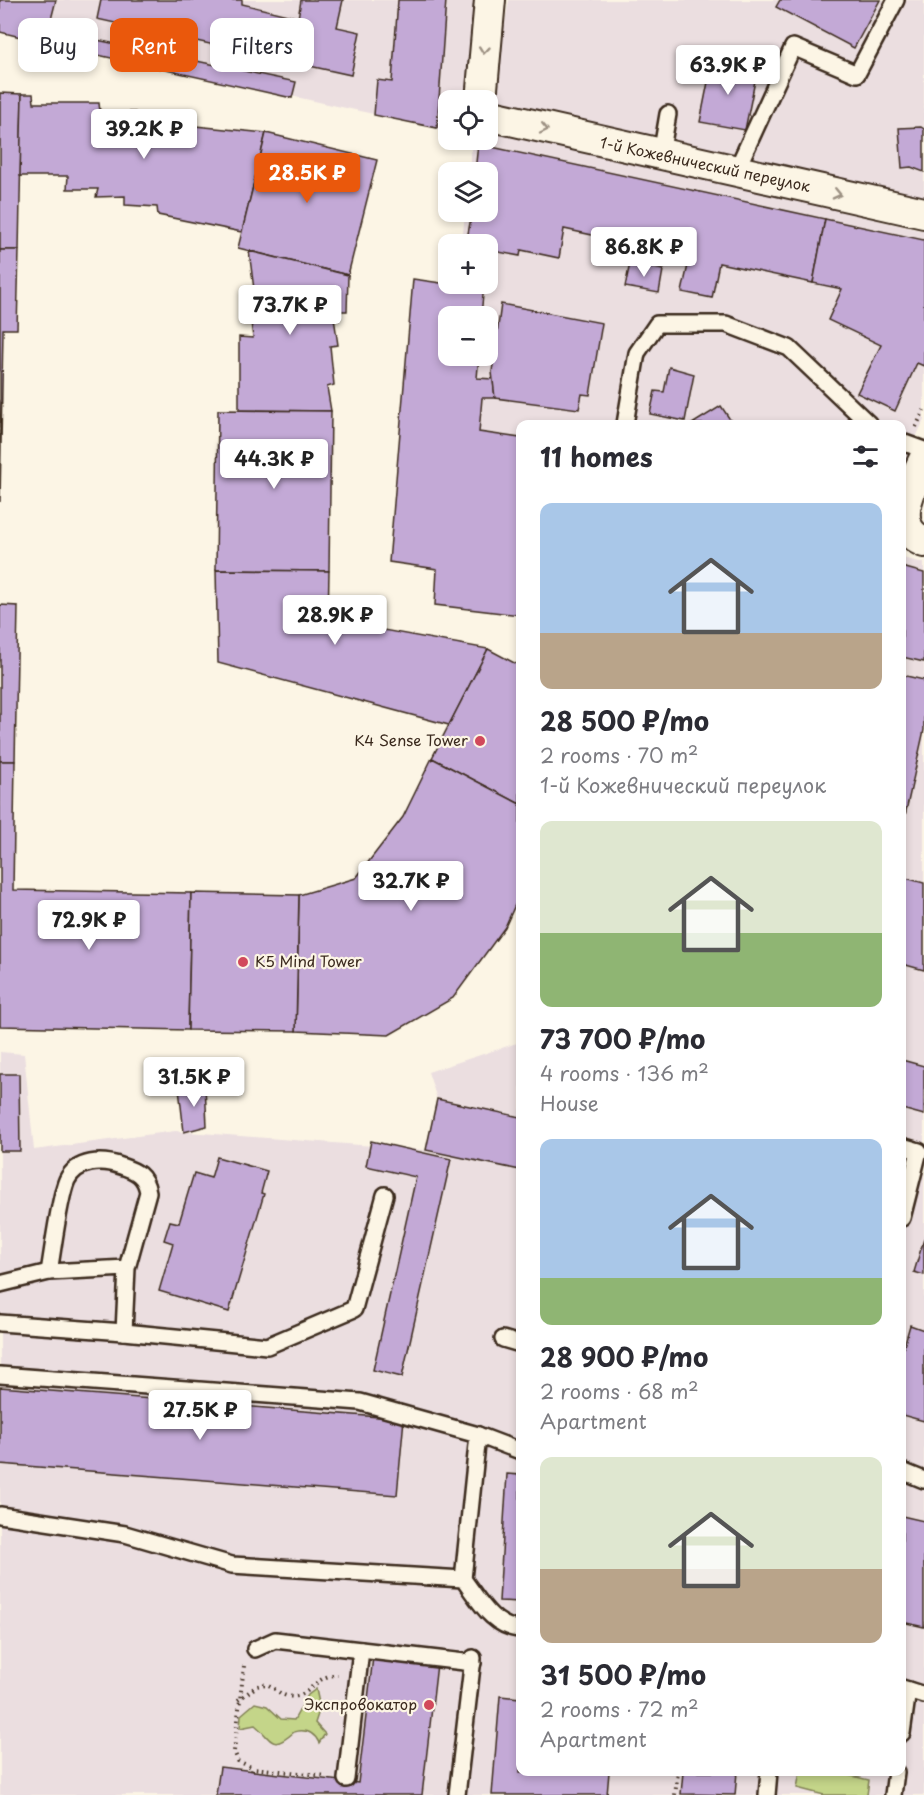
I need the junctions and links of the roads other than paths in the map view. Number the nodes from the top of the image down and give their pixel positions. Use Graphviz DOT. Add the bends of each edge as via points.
graph roads {
  1 [pos="490,0"];
  2 [pos="896,0"];
  3 [pos="482,90"];
  4 [pos="668,114"];
  5 [pos="498,117"];
  6 [pos="661,155"];
  7 [pos="736,171"];
  8 [pos="924,213"];
  9 [pos="626,420"];
  10 [pos="864,420"];
  11 [pos="906,443"];
  12 [pos="924,450"];
  13 [pos="924,460"];
  14 [pos="906,505"];
  15 [pos="906,526"];
  16 [pos="924,542"];
  17 [pos="906,1147"];
  18 [pos="922,1151"];
  19 [pos="385,1195"];
  20 [pos="906,1205"];
  21 [pos="127,1268"];
  22 [pos="49,1272"];
  23 [pos="0,1284"];
  24 [pos="0,1323"];
  25 [pos="124,1332"];
  26 [pos="503,1339"];
  27 [pos="516,1343"];
  28 [pos="0,1375"];
  29 [pos="478,1435"];
  30 [pos="516,1449"];
  31 [pos="906,1473"];
  32 [pos="924,1480"];
  33 [pos="0,1515"];
  34 [pos="463,1579"];
  35 [pos="516,1629"];
  36 [pos="255,1649"];
  37 [pos="361,1650"];
  38 [pos="906,1689"];
  39 [pos="924,1695"];
  40 [pos="769,1776"];
  41 [pos="895,1776"];
  42 [pos="346,1779"];
  43 [pos="457,1795"];
  44 [pos="767,1795"];
  45 [pos="893,1795"];
  1 -- 3 [label="street, one-way"];
  2 -- 7 [label="lane" via="857,74 794,47"];
  4 -- 6 [label="lane"];
  5 -- 6 [label="street, 1-й Кожевнический переулок, one-way"];
  6 -- 7 [label="street, 1-й Кожевнический переулок"];
  7 -- 8 [label="street, 1-й Кожевнический переулок, one-way"];
  9 -- 10 [label="lane" via="637,353 657,324 726,324 789,348"];
  11 -- 12 [label="lane"];
  13 -- 14 [label="street"];
  15 -- 16 [label="street"];
  17 -- 18 [label="lane"];
  18 -- 20 [label="lane"];
  19 -- 25 [label="lane" via="354,1309 267,1346"];
  21 -- 22 [label="lane"];
  21 -- 22 [label="lane" via="148,1192 146,1180 138,1172 109,1161 91,1162 67,1180"];
  21 -- 25 [label="lane"];
  22 -- 23 [label="lane"];
  24 -- 25 [label="lane"];
  26 -- 27 [label="lane"];
  28 -- 29 [label="lane" via="360,1402"];
  29 -- 30 [label="lane"];
  29 -- 34 [label="lane"];
  31 -- 32 [label="lane"];
  33 -- 34 [label="lane" via="125,1534 232,1565"];
  34 -- 35 [label="lane" via="495,1621"];
  36 -- 37 [label="lane" via="275,1640"];
  37 -- 42 [label="lane"];
  37 -- 43 [label="lane" via="473,1661"];
  38 -- 39 [label="lane"];
  40 -- 44 [label="lane"];
  41 -- 45 [label="lane"];
}
